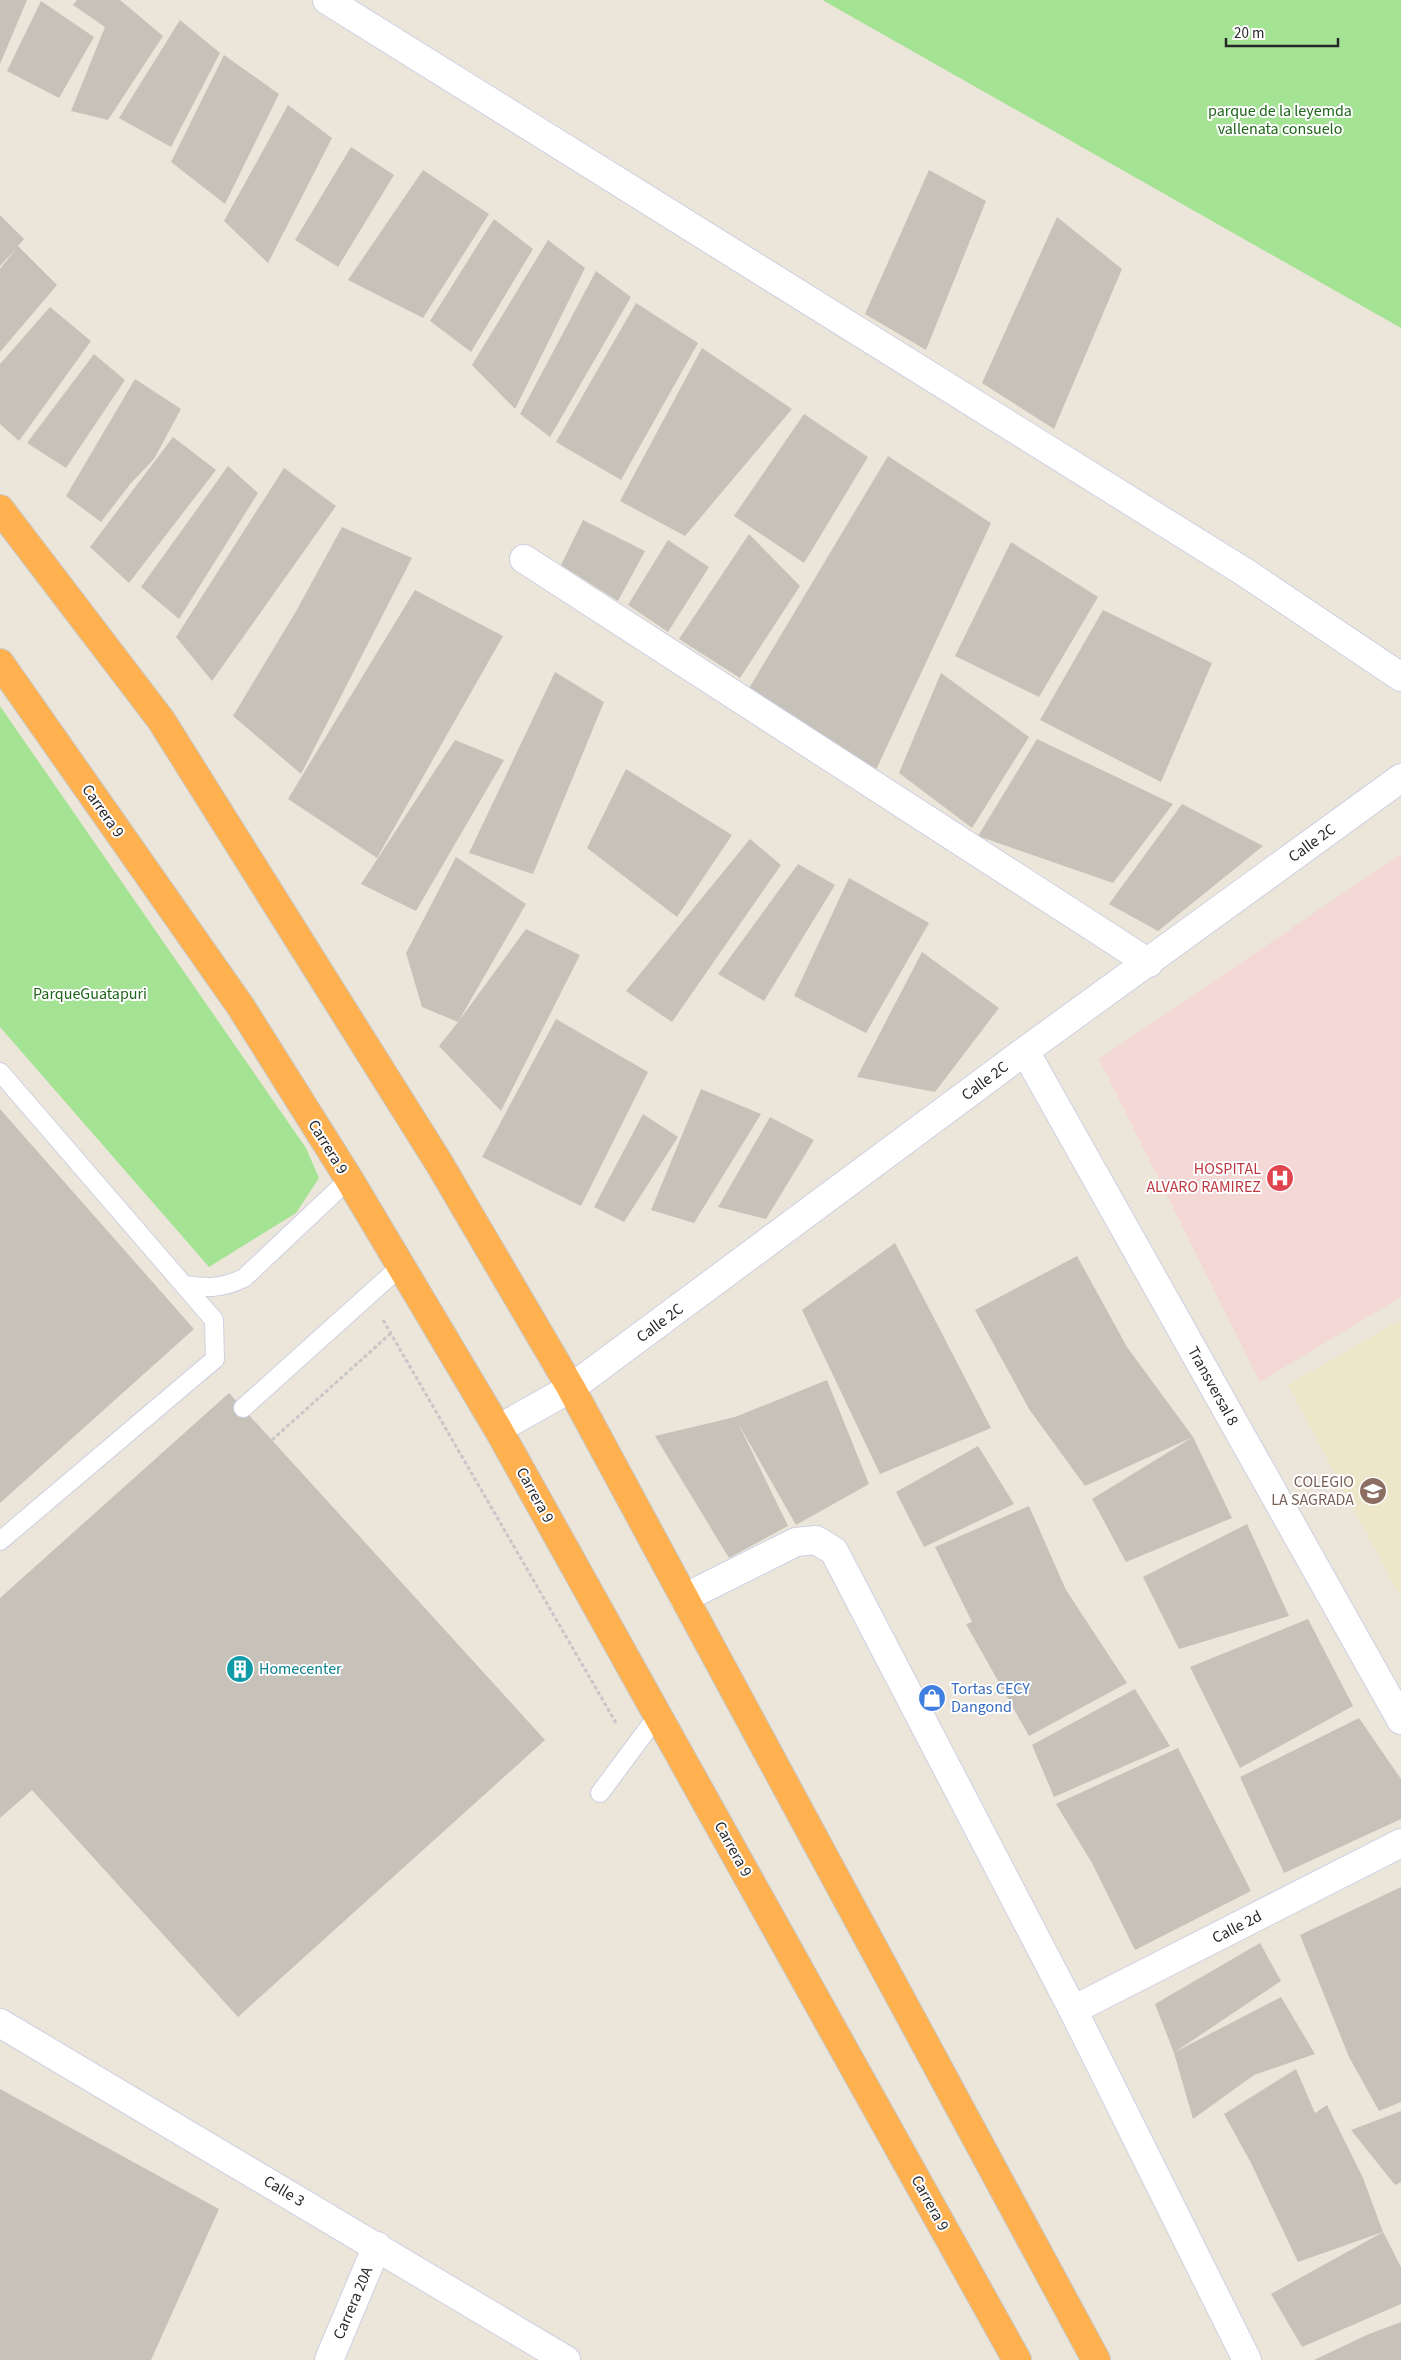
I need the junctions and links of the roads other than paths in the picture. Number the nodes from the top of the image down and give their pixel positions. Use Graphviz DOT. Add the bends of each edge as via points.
graph roads {
  1 [pos="327,0"];
  2 [pos="0,509"];
  3 [pos="524,559"];
  4 [pos="0,663"];
  5 [pos="1401,677"];
  6 [pos="1401,778"];
  7 [pos="1149,963"];
  8 [pos="1025,1051"];
  9 [pos="0,1072"];
  10 [pos="349,1179"];
  11 [pos="401,1266"];
  12 [pos="184,1285"];
  13 [pos="571,1388"];
  14 [pos="243,1408"];
  15 [pos="498,1429"];
  16 [pos="0,1541"];
  17 [pos="684,1598"];
  18 [pos="658,1715"];
  19 [pos="1401,1720"];
  20 [pos="600,1793"];
  21 [pos="1401,1843"];
  22 [pos="1073,2010"];
  23 [pos="0,2023"];
  24 [pos="377,2246"];
  25 [pos="329,2360"];
  26 [pos="566,2360"];
  27 [pos="1017,2360"];
  28 [pos="1096,2360"];
  29 [pos="1247,2360"];
  1 -- 5 [label="street" via="1246,573"];
  2 -- 13 [label="highway" via="161,720 439,1163"];
  3 -- 7 [label="street"];
  4 -- 10 [label="highway, Carrera 9" via="241,1007"];
  6 -- 7 [label="street, Calle 2C"];
  7 -- 8 [label="street, Calle 2C"];
  8 -- 13 [label="street, Calle 2C"];
  8 -- 19 [label="street, Transversal 8"];
  9 -- 12 [label="lane"];
  10 -- 11 [label="highway, Carrera 9"];
  10 -- 12 [label="lane" via="244,1278 228,1286 212,1288"];
  11 -- 14 [label="lane"];
  11 -- 15 [label="highway, Carrera 9"];
  12 -- 16 [label="lane" via="214,1320 215,1359"];
  13 -- 15 [label="street, Calle 2C"];
  13 -- 17 [label="highway"];
  15 -- 18 [label="highway, Carrera 9"];
  17 -- 22 [label="street" via="796,1542 816,1540 834,1551"];
  17 -- 28 [label="highway"];
  18 -- 20 [label="lane"];
  18 -- 27 [label="highway, Carrera 9"];
  21 -- 22 [label="street, Calle 2d"];
  22 -- 29 [label="street"];
  23 -- 24 [label="street, Calle 3"];
  24 -- 25 [label="street, Carrera 20A"];
  24 -- 26 [label="street, Calle 3"];
}
